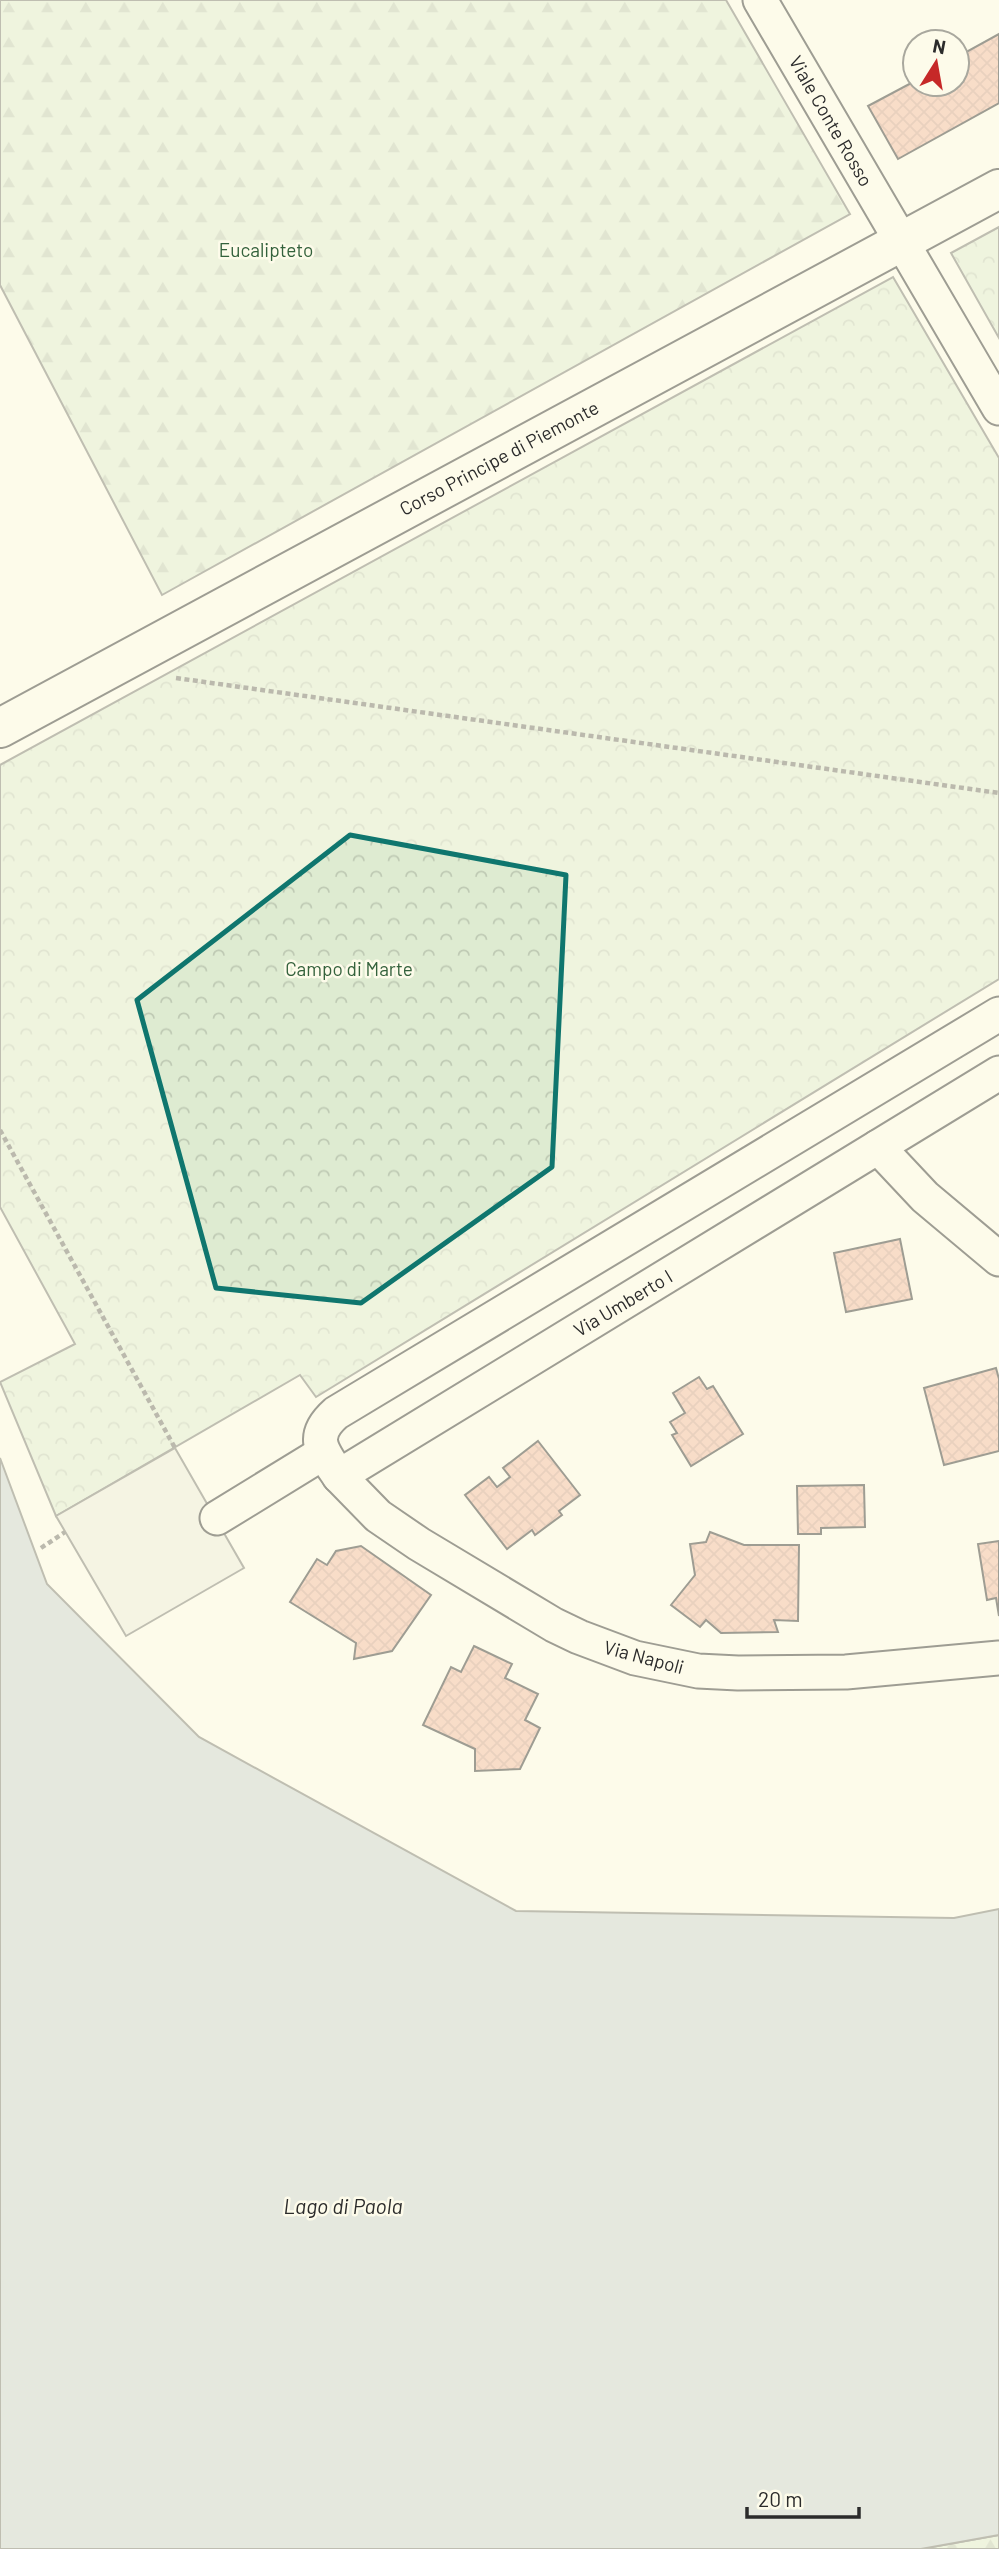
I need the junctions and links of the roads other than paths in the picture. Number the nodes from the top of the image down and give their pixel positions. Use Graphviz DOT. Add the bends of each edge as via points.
graph roads {
  1 [pos="760,0"];
  2 [pos="999,189"];
  3 [pos="901,242"];
  4 [pos="999,408"];
  5 [pos="0,727"];
  6 [pos="999,1014"];
  7 [pos="902,1072"];
  8 [pos="999,1073"];
  9 [pos="930,1115"];
  10 [pos="878,1147"];
  11 [pos="999,1259"];
  12 [pos="331,1465"];
  13 [pos="217,1518"];
  14 [pos="999,1658"];
  1 -- 3 [label="street, Viale Conte Rosso"];
  2 -- 3 [label="street, Corso Principe di Piemonte"];
  3 -- 4 [label="street, Viale Conte Rosso"];
  3 -- 5 [label="street, Corso Principe di Piemonte"];
  6 -- 7 [label="street"];
  7 -- 9 [label="street"];
  7 -- 12 [label="street" via="336,1413 327,1421 320,1441"];
  8 -- 9 [label="street, Via Umberto I"];
  9 -- 10 [label="street, Via Umberto I"];
  10 -- 11 [label="street" via="925,1197"];
  10 -- 12 [label="street, Via Umberto I"];
  12 -- 13 [label="street, Via Umberto I"];
  12 -- 14 [label="street, Via Napoli" via="378,1516 419,1544 554,1625 635,1658 698,1671 738,1673 846,1672"];
}
